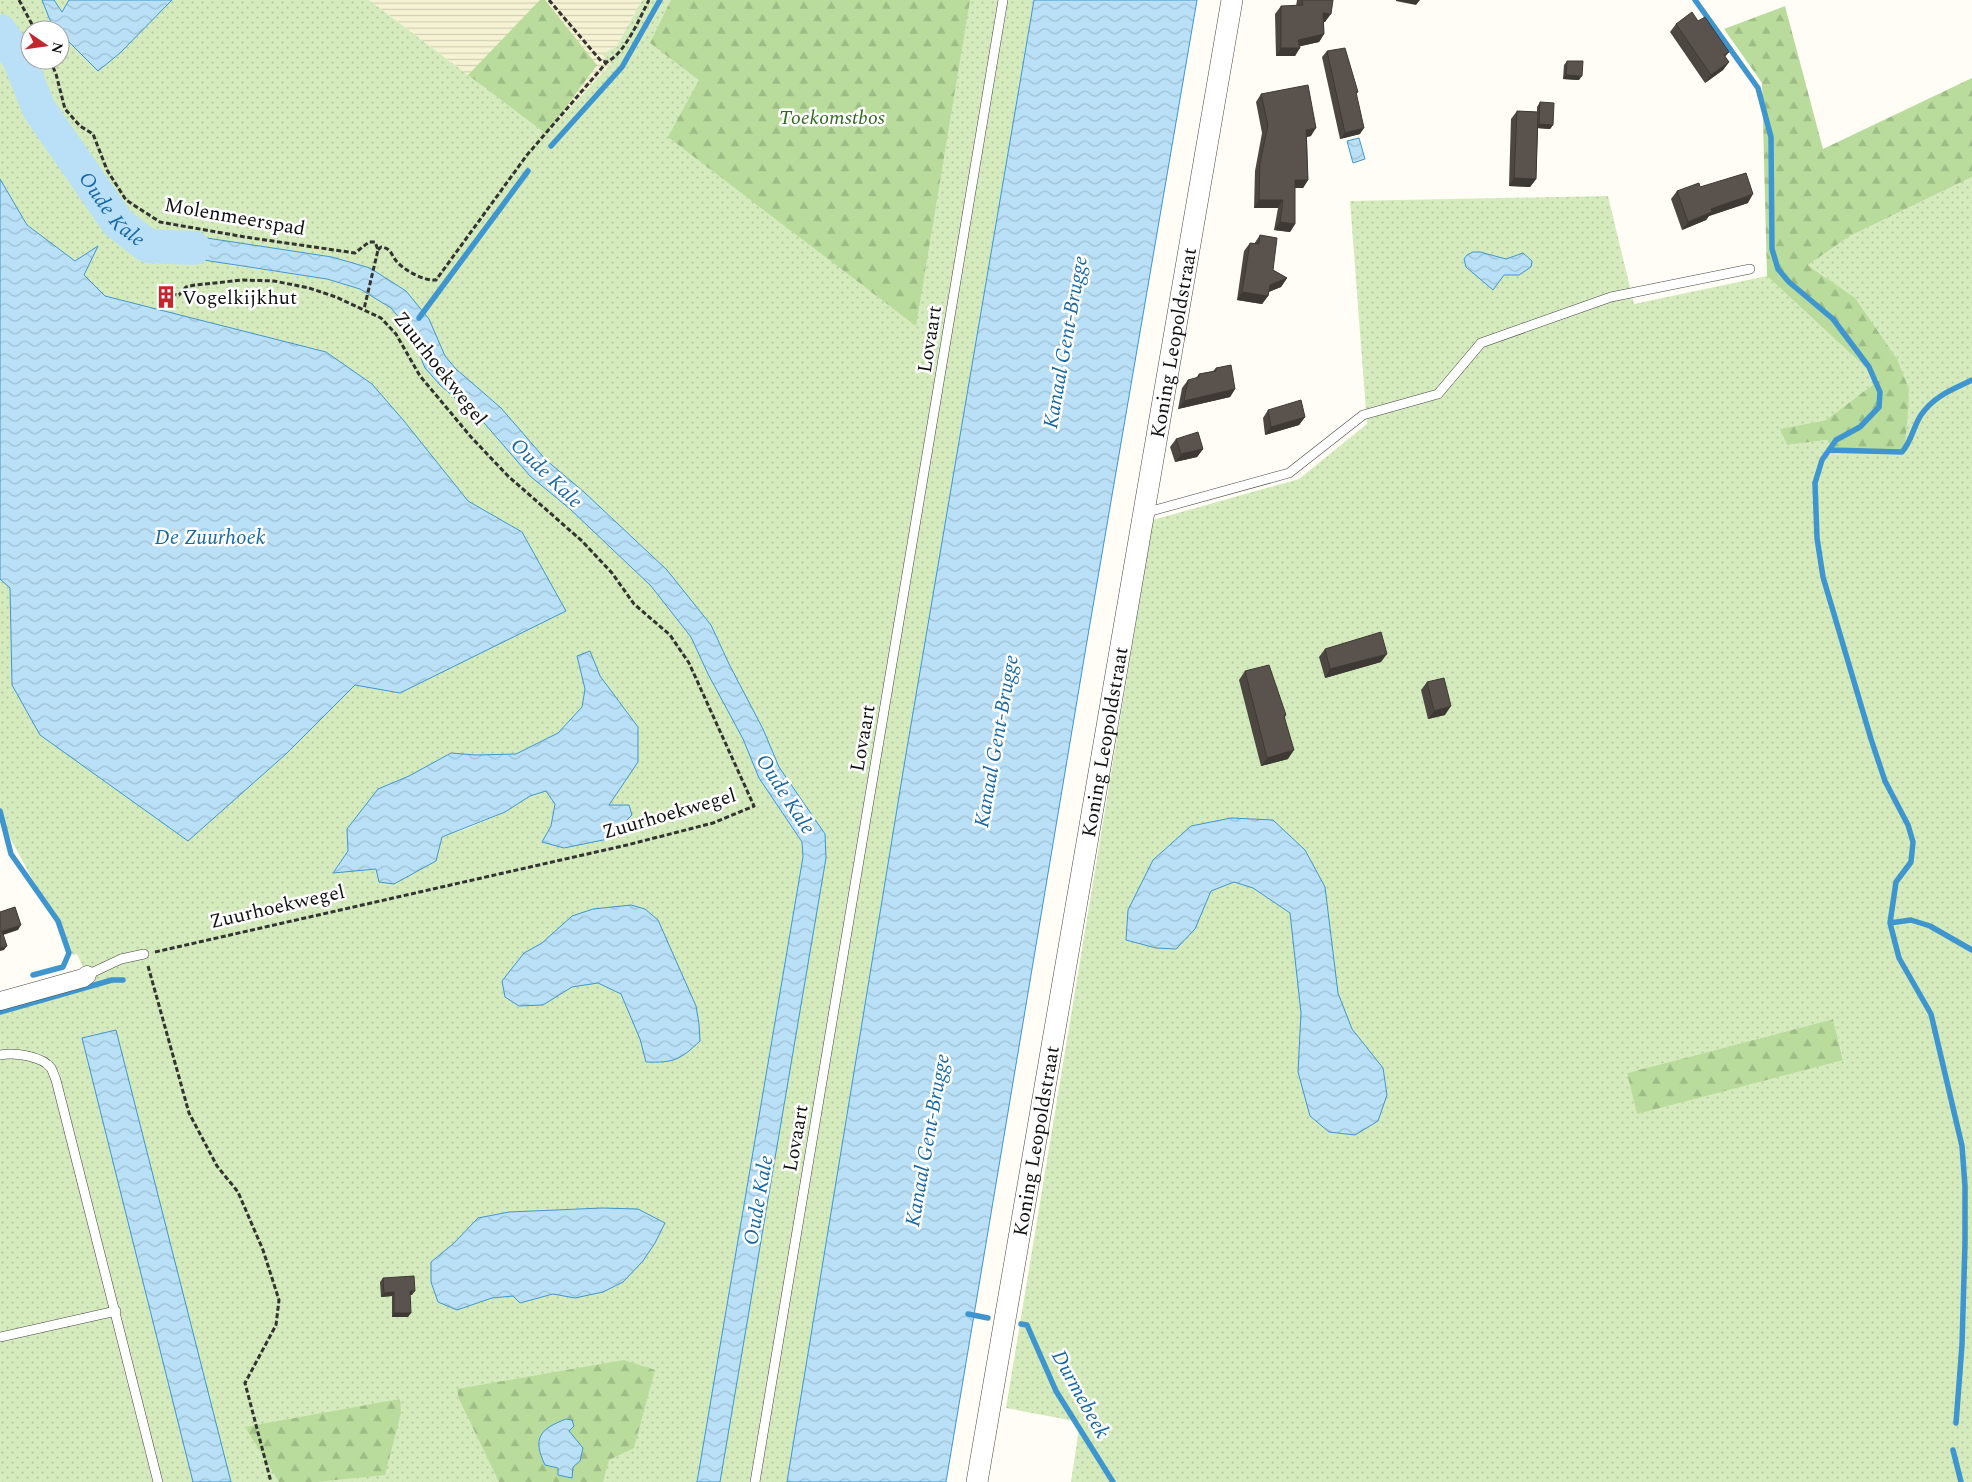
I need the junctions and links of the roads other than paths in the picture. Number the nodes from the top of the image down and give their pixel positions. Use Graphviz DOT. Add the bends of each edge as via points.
graph roads {
  1 [pos="1003,0"];
  2 [pos="1232,0"];
  3 [pos="1750,269"];
  4 [pos="1142,514"];
  5 [pos="144,954"];
  6 [pos="87,974"];
  7 [pos="0,1002"];
  8 [pos="0,1055"];
  9 [pos="116,1311"];
  10 [pos="0,1337"];
  11 [pos="158,1482"];
  12 [pos="755,1482"];
  13 [pos="977,1482"];
  1 -- 12 [label="lane, Lovaart"];
  2 -- 4 [label="street, Koning Leopoldstraat"];
  3 -- 4 [label="lane" via="1611,297 1481,343 1438,394 1363,415 1289,473"];
  4 -- 13 [label="street, Koning Leopoldstraat"];
  5 -- 6 [label="lane" via="121,959"];
  6 -- 7 [label="street" via="83,978"];
  8 -- 9 [label="lane" via="38,1059 50,1067 56,1080"];
  9 -- 10 [label="lane"];
  9 -- 11 [label="lane"];
}
